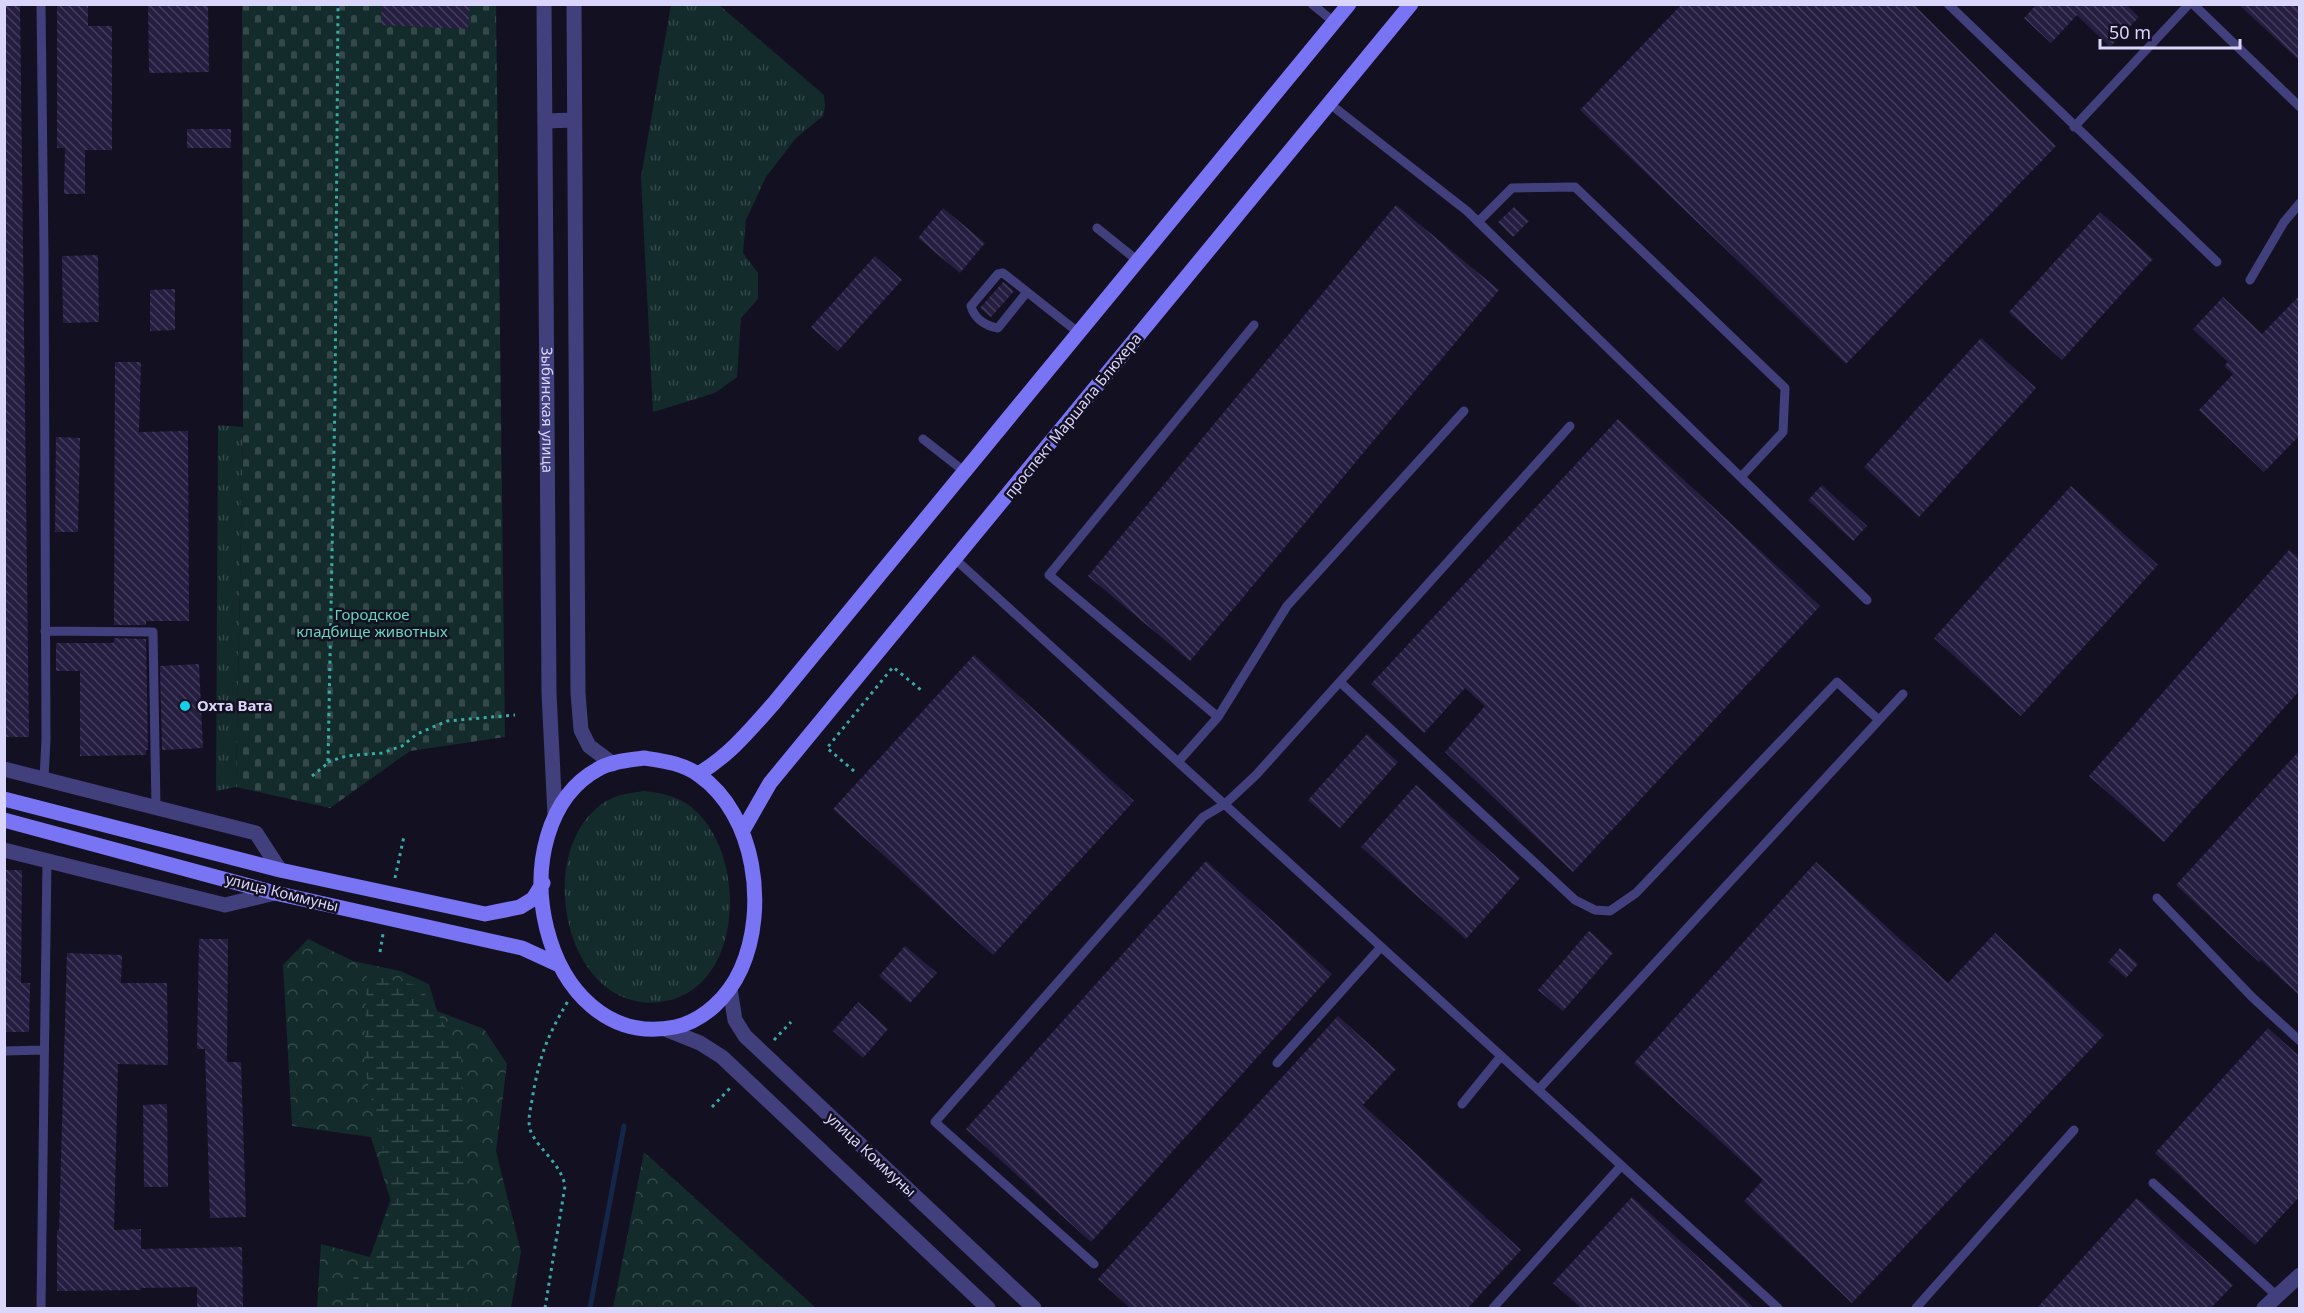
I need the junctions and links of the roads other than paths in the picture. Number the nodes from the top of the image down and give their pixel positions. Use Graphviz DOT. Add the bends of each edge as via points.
graph roads {
  1 [pos="41,4"];
  2 [pos="544,4"];
  3 [pos="574,4"];
  4 [pos="1312,4"];
  5 [pos="1349,4"];
  6 [pos="1411,4"];
  7 [pos="1948,4"];
  8 [pos="2191,4"];
  9 [pos="1334,22"];
  10 [pos="1330,104"];
  11 [pos="2300,107"];
  12 [pos="574,120"];
  13 [pos="545,121"];
  14 [pos="2074,127"];
  15 [pos="2300,203"];
  16 [pos="1478,222"];
  17 [pos="1097,228"];
  18 [pos="1138,261"];
  19 [pos="2217,262"];
  20 [pos="2250,280"];
  21 [pos="1027,292"];
  22 [pos="1254,325"];
  23 [pos="1079,333"];
  24 [pos="1464,411"];
  25 [pos="1570,426"];
  26 [pos="923,439"];
  27 [pos="965,472"];
  28 [pos="1741,477"];
  29 [pos="955,559"];
  30 [pos="1867,600"];
  31 [pos="45,630"];
  32 [pos="1341,683"];
  33 [pos="1903,693"];
  34 [pos="1218,717"];
  35 [pos="1879,720"];
  36 [pos="1178,762"];
  37 [pos="613,764"];
  38 [pos="4,769"];
  39 [pos="698,774"];
  40 [pos="44,778"];
  41 [pos="4,799"];
  42 [pos="1225,804"];
  43 [pos="156,807"];
  44 [pos="555,815"];
  45 [pos="4,820"];
  46 [pos="742,832"];
  47 [pos="4,850"];
  48 [pos="47,860"];
  49 [pos="280,870"];
  50 [pos="543,883"];
  51 [pos="275,893"];
  52 [pos="2157,898"];
  53 [pos="1381,947"];
  54 [pos="560,965"];
  55 [pos="730,989"];
  56 [pos="665,1029"];
  57 [pos="2300,1041"];
  58 [pos="44,1050"];
  59 [pos="4,1051"];
  60 [pos="1501,1056"];
  61 [pos="1277,1063"];
  62 [pos="1538,1090"];
  63 [pos="1462,1104"];
  64 [pos="2074,1130"];
  65 [pos="1621,1166"];
  66 [pos="2153,1183"];
  67 [pos="1094,1264"];
  68 [pos="2300,1275"];
  69 [pos="2277,1296"];
  70 [pos="41,1308"];
  71 [pos="988,1308"];
  72 [pos="1034,1308"];
  73 [pos="1494,1308"];
  74 [pos="1778,1308"];
  75 [pos="1916,1308"];
  76 [pos="2264,1308"];
  1 -- 31 [label="lane"];
  2 -- 13 [label="street, Зыбинская улица"];
  3 -- 12 [label="street, Зыбинская улица"];
  4 -- 9 [label="lane"];
  5 -- 9 [label="street"];
  6 -- 10 [label="street, проспект Маршала Блюхера"];
  7 -- 14 [label="lane"];
  8 -- 11 [label="lane"];
  8 -- 14 [label="lane"];
  9 -- 18 [label="street"];
  10 -- 16 [label="lane"];
  10 -- 29 [label="street, проспект Маршала Блюхера"];
  12 -- 13 [label="street"];
  12 -- 37 [label="street, Зыбинская улица" via="578,693 581,730 589,746"];
  13 -- 44 [label="street, Зыбинская улица" via="549,693"];
  14 -- 19 [label="lane"];
  15 -- 20 [label="lane" via="2284,222"];
  16 -- 28 [label="lane"];
  16 -- 28 [label="lane" via="1512,188 1575,187 1777,380 1785,388 1783,432"];
  17 -- 18 [label="lane"];
  18 -- 23 [label="street"];
  21 -- 21 [label="lane" via="1003,273 998,274 971,306 973,314 988,326 998,328"];
  21 -- 23 [label="lane"];
  22 -- 34 [label="lane" via="1049,575"];
  23 -- 27 [label="street"];
  24 -- 34 [label="lane" via="1287,606"];
  25 -- 32 [label="lane"];
  26 -- 27 [label="lane"];
  27 -- 39 [label="street" via="774,703 727,755"];
  28 -- 30 [label="lane"];
  29 -- 36 [label="lane"];
  29 -- 46 [label="street, проспект Маршала Блюхера" via="770,783"];
  31 -- 40 [label="lane"];
  31 -- 43 [label="lane" via="153,632"];
  32 -- 35 [label="lane" via="1575,900 1595,910 1610,911 1636,893 1837,682"];
  32 -- 42 [label="lane"];
  33 -- 35 [label="lane"];
  34 -- 36 [label="lane"];
  35 -- 62 [label="lane"];
  36 -- 42 [label="lane"];
  37 -- 39 [label="street" via="644,758 676,763"];
  37 -- 44 [label="street" via="584,779 566,796"];
  38 -- 40 [label="street"];
  39 -- 46 [label="street" via="726,803"];
  40 -- 43 [label="street"];
  41 -- 49 [label="street, улица Коммуны"];
  42 -- 53 [label="lane"];
  42 -- 67 [label="lane" via="1203,818 1180,843 935,1122"];
  43 -- 49 [label="street" via="256,833"];
  44 -- 50 [label="street" via="544,857"];
  45 -- 51 [label="street, улица Коммуны"];
  46 -- 55 [label="street" via="752,870 753,919 742,967"];
  47 -- 48 [label="street"];
  48 -- 51 [label="street" via="225,904"];
  48 -- 58 [label="lane"];
  49 -- 50 [label="street, улица Коммуны" via="485,914 520,907 533,899"];
  50 -- 54 [label="street" via="547,931"];
  51 -- 54 [label="street, улица Коммуны" via="522,948"];
  52 -- 57 [label="lane"];
  53 -- 60 [label="lane"];
  53 -- 61 [label="lane"];
  54 -- 56 [label="street" via="575,989 609,1019 629,1027"];
  55 -- 56 [label="street" via="700,1016"];
  55 -- 72 [label="street, улица Коммуны" via="735,1020 745,1036"];
  56 -- 71 [label="street, улица Коммуны" via="722,1057"];
  58 -- 59 [label="lane"];
  58 -- 70 [label="lane"];
  60 -- 62 [label="lane"];
  60 -- 63 [label="lane"];
  62 -- 65 [label="lane"];
  64 -- 75 [label="lane"];
  65 -- 73 [label="lane"];
  65 -- 74 [label="lane"];
  66 -- 69 [label="lane"];
  68 -- 69 [label="street"];
  69 -- 76 [label="street"];
}
